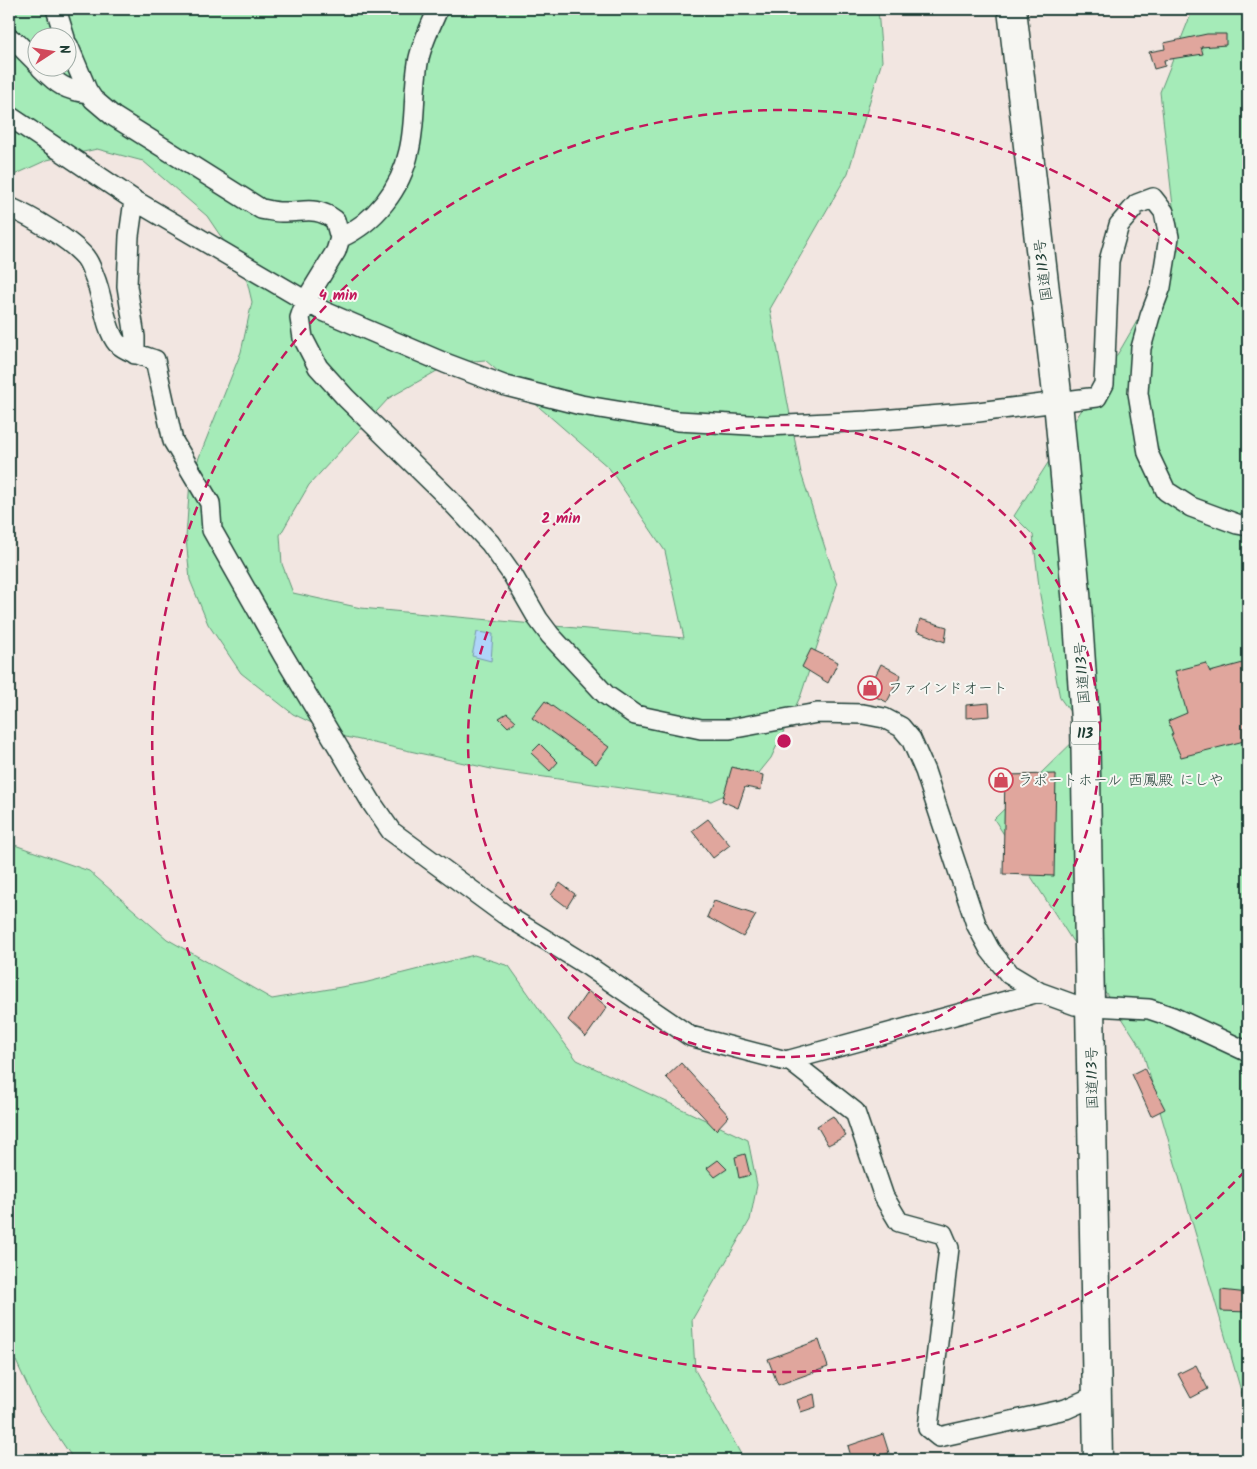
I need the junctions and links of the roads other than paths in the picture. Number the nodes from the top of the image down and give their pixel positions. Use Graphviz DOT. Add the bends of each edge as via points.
graph roads {
  1 [pos="56,9"];
  2 [pos="438,9"];
  3 [pos="1012,9"];
  4 [pos="62,28"];
  5 [pos="9,38"];
  6 [pos="28,54"];
  7 [pos="78,68"];
  8 [pos="52,78"];
  9 [pos="89,93"];
  10 [pos="9,116"];
  11 [pos="134,200"];
  12 [pos="9,207"];
  13 [pos="340,238"];
  14 [pos="306,300"];
  15 [pos="135,354"];
  16 [pos="1058,402"];
  17 [pos="1248,526"];
  18 [pos="1039,992"];
  19 [pos="1091,1007"];
  20 [pos="1248,1052"];
  21 [pos="789,1060"];
  22 [pos="1097,1395"];
  23 [pos="1098,1460"];
  1 -- 4 [label="street"];
  2 -- 13 [label="street" via="418,62 409,151 400,174 374,216 353,233"];
  3 -- 16 [label="highway, 国道113号 / 113"];
  5 -- 6 [label="street"];
  7 -- 9 [label="street"];
  8 -- 9 [label="street" via="61,86"];
  9 -- 13 [label="street" via="113,116 261,209 320,212 335,220"];
  10 -- 11 [label="street"];
  11 -- 14 [label="street"];
  11 -- 15 [label="street" via="128,236 127,286"];
  12 -- 15 [label="street" via="76,248 86,259 117,342"];
  13 -- 14 [label="street" via="331,260"];
  14 -- 16 [label="street" via="323,311 389,340 506,386 581,406 678,421 767,426 868,422"];
  14 -- 18 [label="street" via="300,318 302,338 318,367 490,543 550,635 606,695 635,714 701,729 730,729 817,713 863,714 884,718 901,727 911,738 925,771 976,924 990,950 1009,974"];
  15 -- 21 [label="street" via="156,360 173,442 210,503 212,530 283,655 392,831 504,914 588,966 690,1036"];
  16 -- 17 [label="street" via="1097,397 1104,384 1108,261 1119,226 1137,204 1152,198 1164,212 1169,237 1162,287 1141,348 1138,393 1148,453 1166,491 1191,507"];
  16 -- 19 [label="highway, 国道113号 / 113" via="1085,720"];
  18 -- 19 [label="street" via="1075,1005"];
  18 -- 21 [label="street"];
  19 -- 20 [label="street" via="1149,1009"];
  19 -- 22 [label="highway, 国道113号 / 113"];
  21 -- 22 [label="street" via="855,1112 884,1197 899,1222 943,1234 949,1248 928,1428 939,1437 1066,1409"];
  22 -- 23 [label="highway, 国道113号 / 113"];
}
